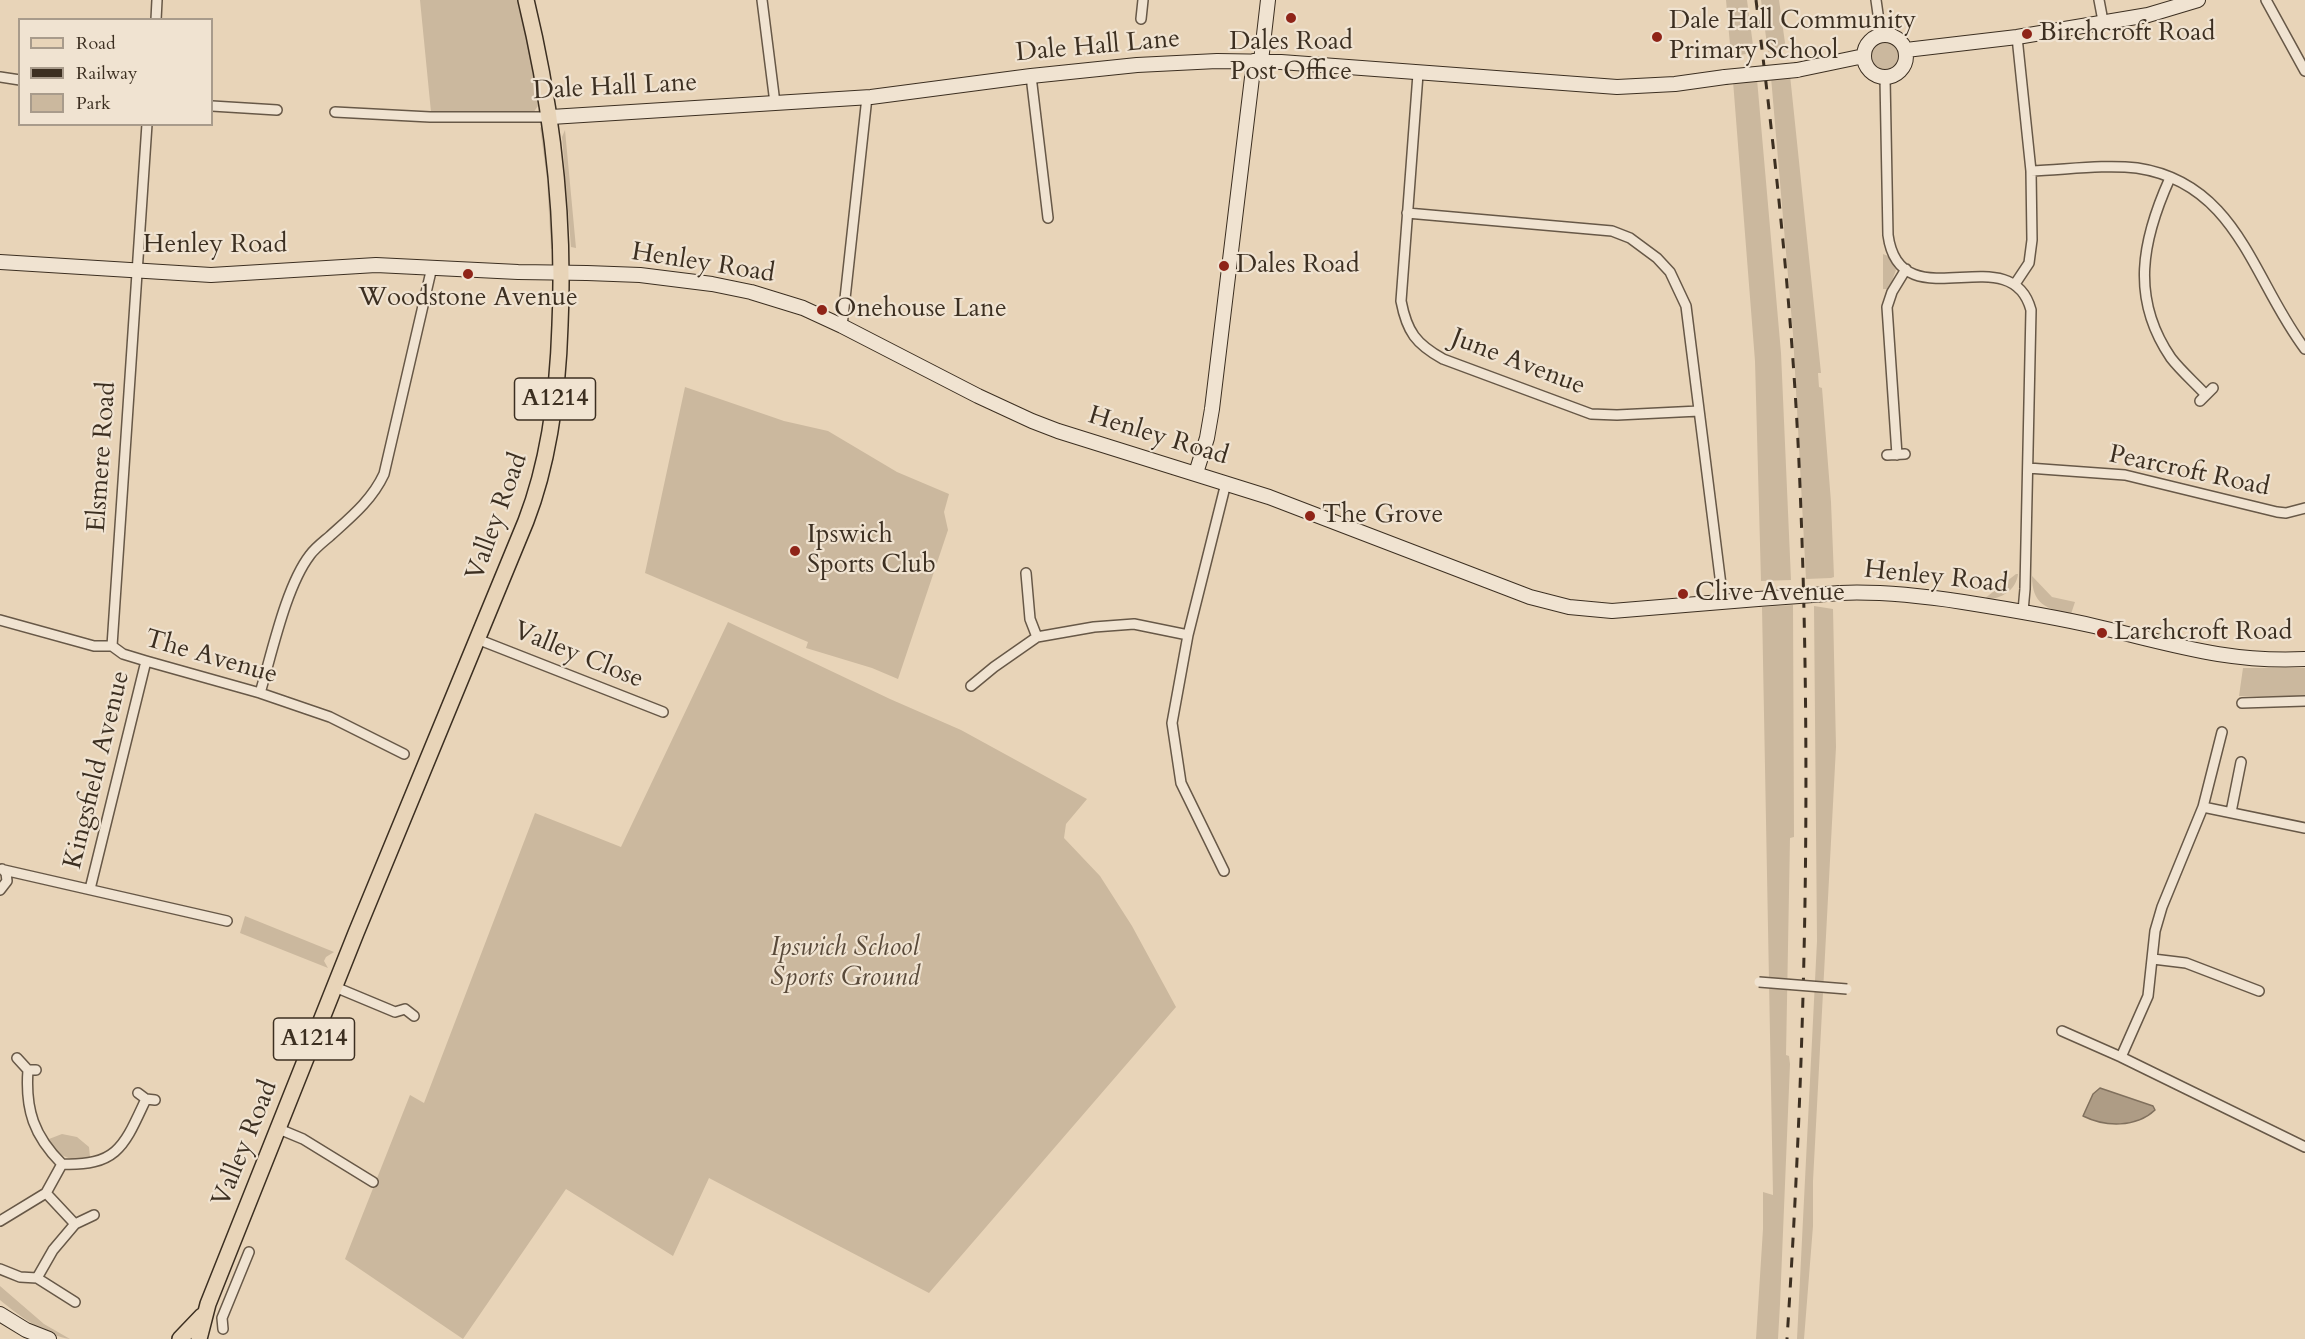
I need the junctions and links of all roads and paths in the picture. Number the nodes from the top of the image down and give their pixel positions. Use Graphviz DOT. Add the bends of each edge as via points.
graph roads {
  1 [pos="158,0"];
  2 [pos="526,0"];
  3 [pos="762,0"];
  4 [pos="1143,0"];
  5 [pos="1268,0"];
  6 [pos="1876,0"];
  7 [pos="2099,0"];
  8 [pos="2198,0"];
  9 [pos="2266,0"];
  10 [pos="156,18"];
  11 [pos="1141,19"];
  12 [pos="2103,21"];
  13 [pos="1881,35"];
  14 [pos="2017,37"];
  15 [pos="1906,50"];
  16 [pos="1864,56"];
  17 [pos="1258,61"];
  18 [pos="2305,71"];
  19 [pos="1418,74"];
  20 [pos="1031,76"];
  21 [pos="0,77"];
  22 [pos="1886,78"];
  23 [pos="18,80"];
  24 [pos="867,97"];
  25 [pos="775,103"];
  26 [pos="213,106"];
  27 [pos="278,110"];
  28 [pos="335,112"];
  29 [pos="550,117"];
  30 [pos="147,126"];
  31 [pos="2031,171"];
  32 [pos="2169,178"];
  33 [pos="1407,213"];
  34 [pos="1048,218"];
  35 [pos="0,262"];
  36 [pos="432,267"];
  37 [pos="1906,269"];
  38 [pos="136,271"];
  39 [pos="563,273"];
  40 [pos="2015,284"];
  41 [pos="842,326"];
  42 [pos="2305,349"];
  43 [pos="2206,395"];
  44 [pos="1699,411"];
  45 [pos="1896,455"];
  46 [pos="2028,468"];
  47 [pos="1196,473"];
  48 [pos="1226,483"];
  49 [pos="2305,508"];
  50 [pos="1026,573"];
  51 [pos="1724,601"];
  52 [pos="2023,612"];
  53 [pos="0,620"];
  54 [pos="1188,635"];
  55 [pos="1037,637"];
  56 [pos="477,639"];
  57 [pos="112,646"];
  58 [pos="2305,659"];
  59 [pos="146,661"];
  60 [pos="971,686"];
  61 [pos="260,693"];
  62 [pos="2305,701"];
  63 [pos="2242,704"];
  64 [pos="663,712"];
  65 [pos="2222,732"];
  66 [pos="404,754"];
  67 [pos="2241,762"];
  68 [pos="2203,807"];
  69 [pos="2231,812"];
  70 [pos="2305,828"];
  71 [pos="2,869"];
  72 [pos="1224,871"];
  73 [pos="90,889"];
  74 [pos="0,890"];
  75 [pos="227,921"];
  76 [pos="2153,959"];
  77 [pos="1759,982"];
  78 [pos="335,987"];
  79 [pos="1847,989"];
  80 [pos="2259,991"];
  81 [pos="411,999"];
  82 [pos="405,1009"];
  83 [pos="414,1016"];
  84 [pos="2062,1031"];
  85 [pos="2121,1057"];
  86 [pos="17,1058"];
  87 [pos="146,1098"];
  88 [pos="279,1129"];
  89 [pos="2305,1147"];
  90 [pos="62,1164"];
  91 [pos="373,1182"];
  92 [pos="46,1193"];
  93 [pos="94,1215"];
  94 [pos="0,1221"];
  95 [pos="75,1224"];
  96 [pos="229,1252"];
  97 [pos="0,1269"];
  98 [pos="37,1278"];
  99 [pos="75,1302"];
  100 [pos="206,1309"];
  101 [pos="225,1312"];
  102 [pos="0,1314"];
  103 [pos="223,1329"];
  104 [pos="25,1335"];
  105 [pos="49,1339"];
  106 [pos="180,1339"];
  107 [pos="199,1339"];
  1 -- 10 [label="street"];
  2 -- 29 [label="main road, Valley Road / A1214"];
  3 -- 25 [label="street"];
  4 -- 11 [label="street"];
  5 -- 17 [label="street"];
  6 -- 13 [label="street"];
  7 -- 12 [label="street"];
  8 -- 12 [label="street" via="2162,12"];
  9 -- 18 [label="street"];
  12 -- 14 [label="street"];
  13 -- 15 [label="street" via="1899,40"];
  13 -- 16 [label="street" via="1867,45"];
  14 -- 15 [label="street"];
  14 -- 31 [label="street"];
  15 -- 22 [label="street" via="1903,69"];
  16 -- 19 [label="street, Dale Hall Lane, bridge" via="1797,70 1617,87"];
  16 -- 22 [label="street" via="1868,69"];
  17 -- 19 [label="street, Dale Hall Lane"];
  17 -- 20 [label="street, Dale Hall Lane"];
  17 -- 47 [label="street" via="1212,409"];
  19 -- 33 [label="street, June Avenue"];
  20 -- 24 [label="street, Dale Hall Lane"];
  20 -- 34 [label="street"];
  21 -- 23 [label="street"];
  22 -- 37 [label="street" via="1888,235 1891,249"];
  24 -- 25 [label="street, Dale Hall Lane"];
  24 -- 41 [label="street"];
  25 -- 29 [label="street, Dale Hall Lane"];
  26 -- 27 [label="street"];
  28 -- 29 [label="street, Dale Hall Lane"];
  29 -- 39 [label="main road, Valley Road / A1214"];
  30 -- 38 [label="street, Elsmere Road"];
  31 -- 32 [label="street" via="2125,167"];
  31 -- 40 [label="street" via="2032,253"];
  32 -- 42 [label="street" via="2193,188 2223,215"];
  32 -- 43 [label="street" via="2147,243 2145,287 2151,318 2165,347"];
  33 -- 44 [label="street" via="1612,231 1644,246 1670,272 1686,306"];
  33 -- 44 [label="street, June Avenue" via="1401,301 1416,340 1430,351 1591,414"];
  35 -- 38 [label="street, Henley Road"];
  36 -- 38 [label="street, Henley Road" via="349,266 211,275"];
  36 -- 39 [label="street, Henley Road"];
  36 -- 61 [label="street" via="384,474 359,510 302,567"];
  37 -- 40 [label="street" via="1927,279 1990,276"];
  37 -- 45 [label="street" via="1887,307"];
  38 -- 57 [label="street, Elsmere Road"];
  39 -- 41 [label="street, Henley Road" via="640,275 712,284 774,298"];
  39 -- 56 [label="main road, Valley Road / A1214" via="558,374 545,461 535,497"];
  40 -- 46 [label="street" via="2026,297 2032,318"];
  41 -- 47 [label="street, Henley Road" via="1032,421"];
  44 -- 51 [label="street"];
  46 -- 49 [label="street, Pearcroft Road" via="2125,475 2277,512"];
  46 -- 52 [label="street"];
  47 -- 48 [label="street, Henley Road"];
  48 -- 51 [label="street, Henley Road" via="1555,604 1612,611"];
  48 -- 54 [label="street"];
  50 -- 55 [label="street" via="1030,619"];
  51 -- 52 [label="street, Henley Road, bridge" via="1880,593"];
  52 -- 58 [label="street, Henley Road" via="2221,656"];
  53 -- 57 [label="street, The Avenue" via="94,646"];
  54 -- 55 [label="street" via="1134,624"];
  54 -- 72 [label="street" via="1172,723 1179,775"];
  55 -- 60 [label="street"];
  56 -- 64 [label="street, Valley Close"];
  56 -- 78 [label="main road, Valley Road / A1214"];
  57 -- 59 [label="street, The Avenue"];
  59 -- 61 [label="street, The Avenue"];
  59 -- 73 [label="street, Kingsfield Avenue"];
  61 -- 66 [label="street, The Avenue" via="330,717"];
  62 -- 63 [label="street"];
  65 -- 68 [label="street"];
  67 -- 69 [label="street"];
  68 -- 69 [label="street"];
  68 -- 76 [label="street" via="2162,907"];
  69 -- 70 [label="street"];
  71 -- 73 [label="street, Kingsfield Avenue"];
  71 -- 74 [label="street, Kingsfield Avenue" via="7,881"];
  73 -- 75 [label="street, Kingsfield Avenue"];
  76 -- 80 [label="street" via="2193,965"];
  76 -- 85 [label="street" via="2148,996"];
  77 -- 79 [label="street, bridge"];
  78 -- 82 [label="street" via="395,1012"];
  78 -- 88 [label="main road, Valley Road / A1214"];
  81 -- 82 [label="street"];
  82 -- 83 [label="street"];
  84 -- 85 [label="street"];
  85 -- 89 [label="street"];
  86 -- 90 [label="street" via="32,1070 28,1098 32,1121 40,1139"];
  87 -- 90 [label="street" via="131,1131 114,1153 92,1164"];
  88 -- 91 [label="street" via="303,1139"];
  88 -- 96 [label="main road, Valley Road / A1214"];
  90 -- 92 [label="street"];
  92 -- 94 [label="street"];
  92 -- 95 [label="street"];
  93 -- 95 [label="street"];
  95 -- 98 [label="street" via="53,1250"];
  96 -- 100 [label="main road, Valley Road / A1214"];
  96 -- 101 [label="street" via="248,1256"];
  97 -- 98 [label="street" via="20,1277"];
  98 -- 99 [label="street"];
  100 -- 101 [label="street"];
  100 -- 106 [label="main road, Valley Road / A1214"];
  100 -- 107 [label="main road, Valley Road / A1214"];
  101 -- 103 [label="street"];
  102 -- 104 [label="street"];
  104 -- 105 [label="street"];
}
